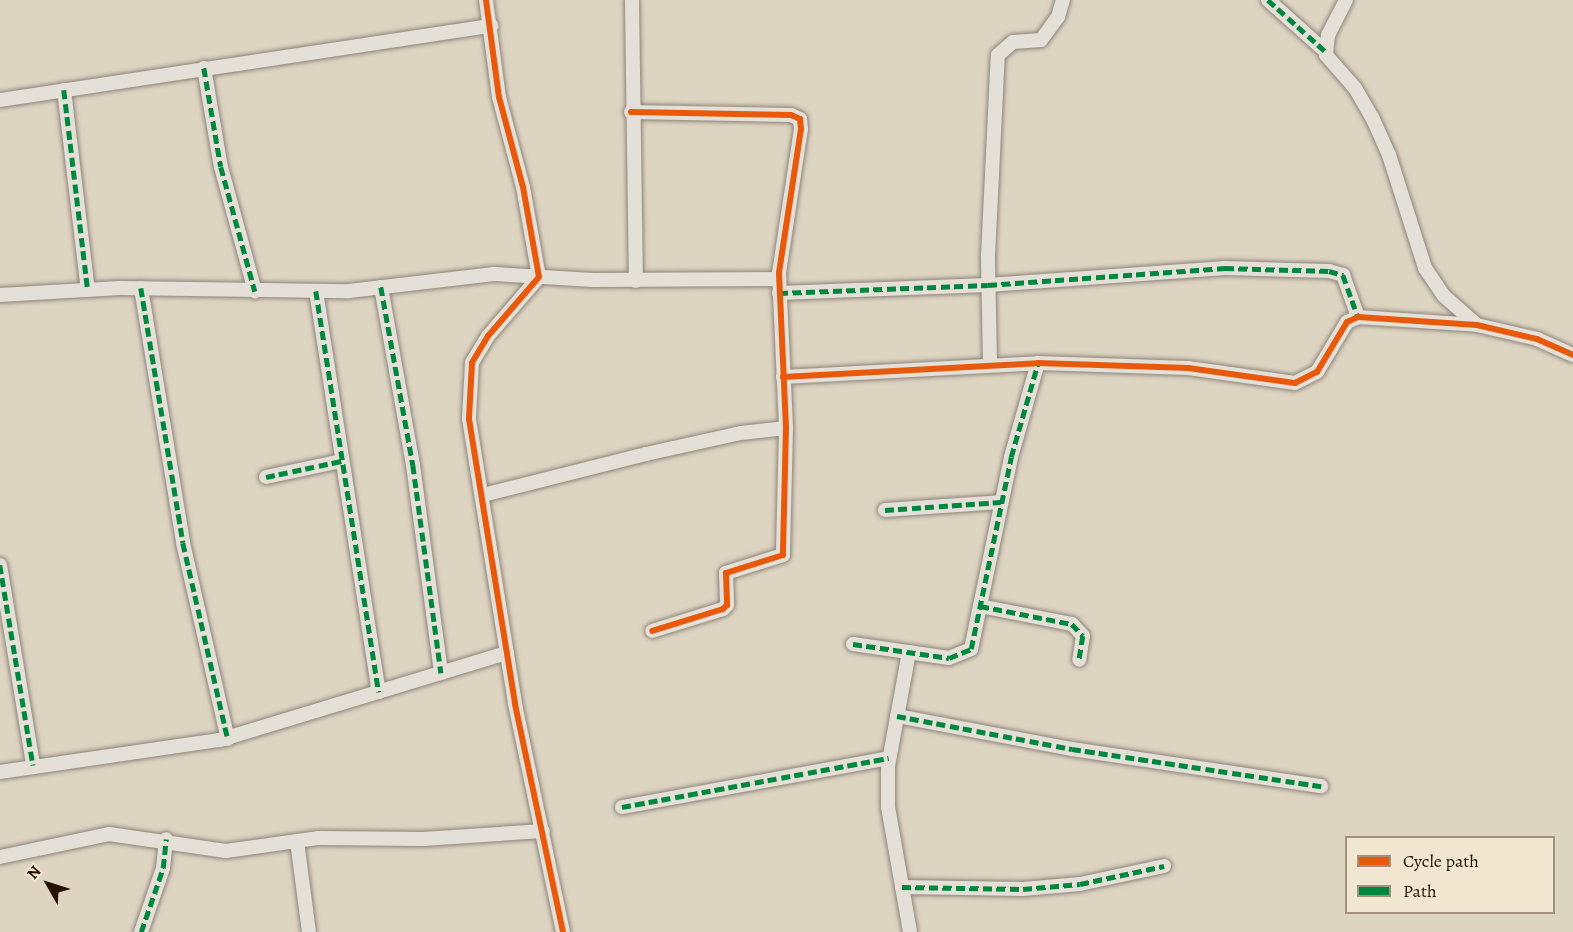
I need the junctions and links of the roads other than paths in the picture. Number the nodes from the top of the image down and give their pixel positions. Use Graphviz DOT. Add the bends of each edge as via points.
graph roads {
  1 [pos="486,0"];
  2 [pos="632,0"];
  3 [pos="1064,0"];
  4 [pos="1268,0"];
  5 [pos="1346,0"];
  6 [pos="491,26"];
  7 [pos="1325,51"];
  8 [pos="204,68"];
  9 [pos="64,90"];
  10 [pos="0,100"];
  11 [pos="631,112"];
  12 [pos="539,277"];
  13 [pos="636,281"];
  14 [pos="988,285"];
  15 [pos="779,286"];
  16 [pos="381,287"];
  17 [pos="141,288"];
  18 [pos="88,290"];
  19 [pos="255,291"];
  20 [pos="316,291"];
  21 [pos="0,295"];
  22 [pos="1358,317"];
  23 [pos="1477,325"];
  24 [pos="1573,355"];
  25 [pos="1038,363"];
  26 [pos="990,364"];
  27 [pos="783,376"];
  28 [pos="786,428"];
  29 [pos="341,461"];
  30 [pos="266,477"];
  31 [pos="483,495"];
  32 [pos="1001,502"];
  33 [pos="885,510"];
  34 [pos="0,565"];
  35 [pos="980,606"];
  36 [pos="652,631"];
  37 [pos="854,644"];
  38 [pos="909,652"];
  39 [pos="507,653"];
  40 [pos="1079,660"];
  41 [pos="441,673"];
  42 [pos="379,692"];
  43 [pos="897,716"];
  44 [pos="228,739"];
  45 [pos="889,758"];
  46 [pos="33,765"];
  47 [pos="0,772"];
  48 [pos="1321,786"];
  49 [pos="622,807"];
  50 [pos="543,831"];
  51 [pos="166,839"];
  52 [pos="297,841"];
  53 [pos="0,857"];
  54 [pos="1164,866"];
  55 [pos="902,887"];
  56 [pos="141,932"];
  57 [pos="309,932"];
  58 [pos="563,932"];
  59 [pos="910,932"];
  1 -- 6 [label="street"];
  2 -- 11 [label="street"];
  3 -- 14 [label="street" via="1058,17 1041,40 1013,42 998,55"];
  4 -- 7 [label="street"];
  5 -- 7 [label="street" via="1328,35"];
  6 -- 8 [label="street"];
  6 -- 12 [label="street" via="499,98 523,187"];
  7 -- 23 [label="street" via="1372,117 1389,155 1425,268 1444,296"];
  8 -- 9 [label="street"];
  8 -- 19 [label="street" via="221,167"];
  9 -- 10 [label="street"];
  9 -- 18 [label="street"];
  11 -- 13 [label="street"];
  11 -- 15 [label="street" via="791,115 800,119"];
  12 -- 13 [label="street"];
  12 -- 16 [label="street" via="494,274"];
  12 -- 31 [label="street" via="488,336 472,363 469,419"];
  13 -- 15 [label="street"];
  14 -- 15 [label="street"];
  14 -- 22 [label="street" via="1225,268 1329,271 1343,275"];
  14 -- 26 [label="street"];
  15 -- 27 [label="street"];
  16 -- 20 [label="street"];
  16 -- 41 [label="street" via="413,465"];
  17 -- 18 [label="street"];
  17 -- 19 [label="street"];
  17 -- 44 [label="street" via="183,543"];
  18 -- 21 [label="street"];
  19 -- 20 [label="street"];
  20 -- 29 [label="street"];
  22 -- 23 [label="street"];
  22 -- 25 [label="street" via="1347,322 1317,372 1295,383 1188,368"];
  23 -- 24 [label="street" via="1537,339"];
  25 -- 26 [label="street"];
  25 -- 32 [label="street"];
  26 -- 27 [label="street"];
  27 -- 28 [label="street"];
  28 -- 31 [label="street" via="741,433 646,454"];
  28 -- 36 [label="street" via="783,555 726,573 727,605 723,609"];
  29 -- 30 [label="street"];
  29 -- 42 [label="street"];
  31 -- 39 [label="street"];
  32 -- 33 [label="street"];
  32 -- 35 [label="street"];
  34 -- 46 [label="street"];
  35 -- 38 [label="street" via="973,644 966,652 949,658"];
  35 -- 40 [label="street" via="1072,624 1083,636"];
  37 -- 38 [label="street"];
  38 -- 43 [label="street"];
  39 -- 41 [label="street"];
  39 -- 50 [label="street"];
  41 -- 42 [label="street"];
  42 -- 44 [label="street"];
  43 -- 45 [label="street"];
  43 -- 48 [label="street" via="1072,749"];
  44 -- 46 [label="street"];
  45 -- 49 [label="street"];
  45 -- 55 [label="street" via="888,807"];
  46 -- 47 [label="street"];
  50 -- 52 [label="street"];
  50 -- 58 [label="street"];
  51 -- 52 [label="street" via="226,851"];
  51 -- 53 [label="street" via="108,834"];
  51 -- 56 [label="street" via="163,868"];
  52 -- 57 [label="street"];
  54 -- 55 [label="street" via="1080,884 1023,889"];
  55 -- 59 [label="street"];
}
